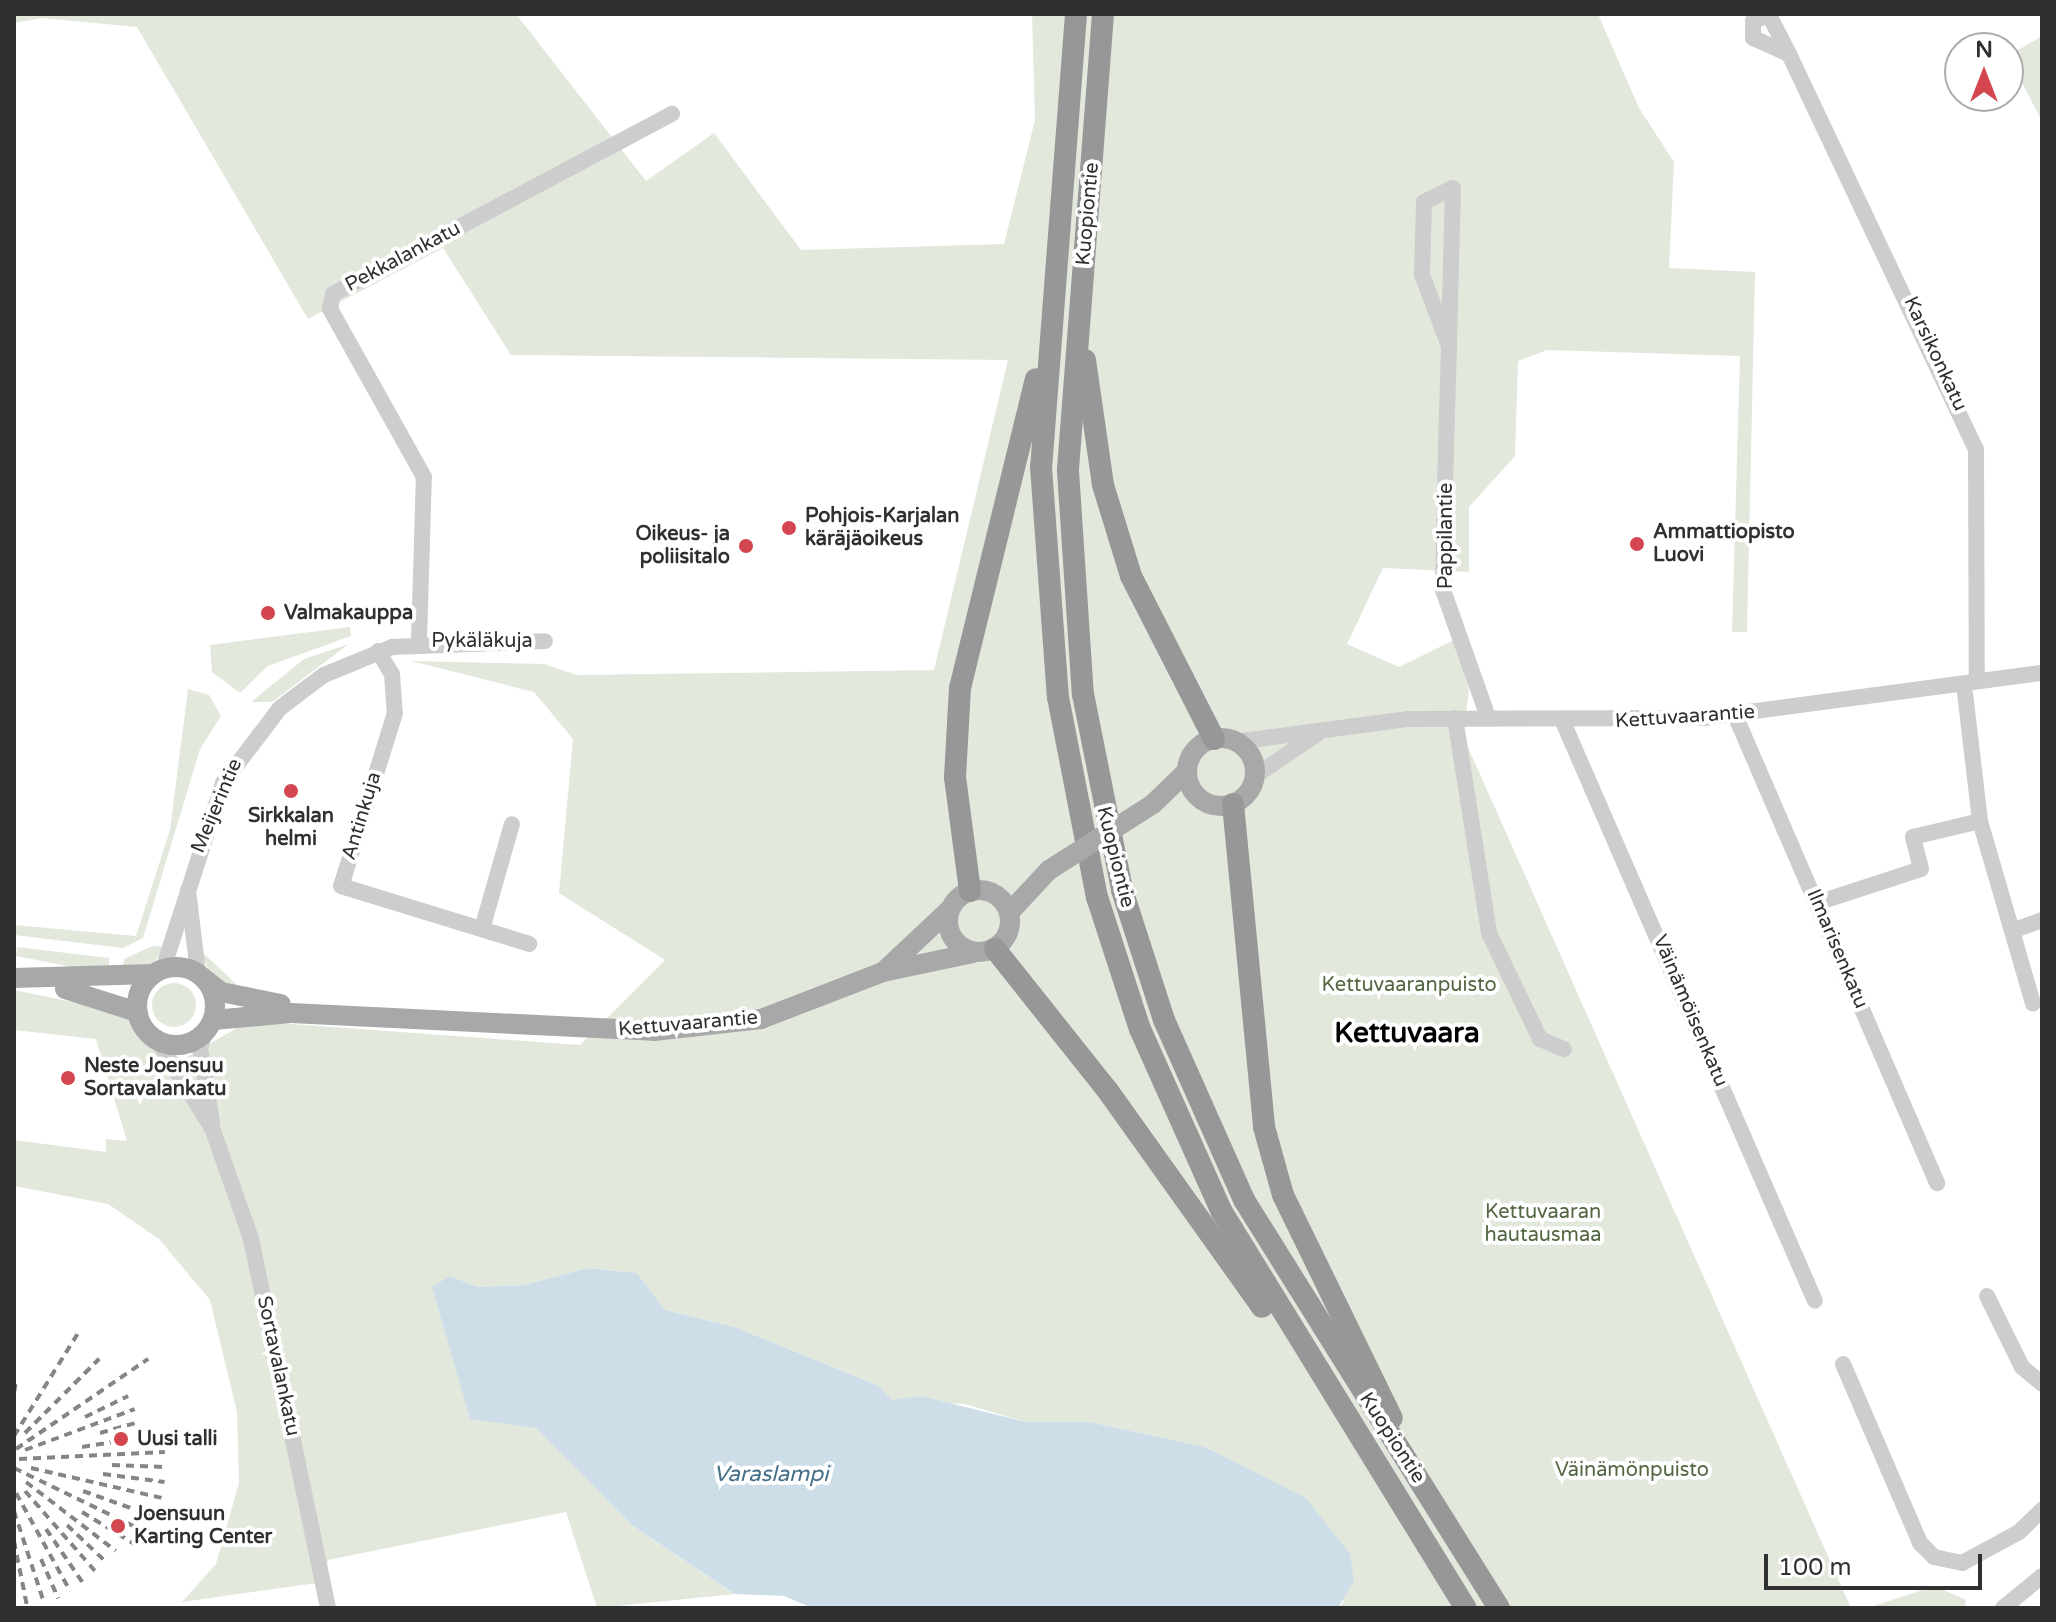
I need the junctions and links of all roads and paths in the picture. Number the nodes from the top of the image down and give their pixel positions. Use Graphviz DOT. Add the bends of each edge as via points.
graph roads {
  1 [pos="1076,14"];
  2 [pos="1103,14"];
  3 [pos="1789,54"];
  4 [pos="672,114"];
  5 [pos="1051,313"];
  6 [pos="1078,316"];
  7 [pos="1449,346"];
  8 [pos="419,641"];
  9 [pos="545,641"];
  10 [pos="378,651"];
  11 [pos="2042,673"];
  12 [pos="1977,680"];
  13 [pos="1965,693"];
  14 [pos="1735,715"];
  15 [pos="1488,717"];
  16 [pos="1455,718"];
  17 [pos="1563,722"];
  18 [pos="1325,729"];
  19 [pos="1225,740"];
  20 [pos="1187,771"];
  21 [pos="1255,776"];
  22 [pos="1197,796"];
  23 [pos="1153,804"];
  24 [pos="1233,804"];
  25 [pos="1980,821"];
  26 [pos="512,824"];
  27 [pos="1045,873"];
  28 [pos="187,884"];
  29 [pos="980,891"];
  30 [pos="1817,903"];
  31 [pos="949,910"];
  32 [pos="1009,913"];
  33 [pos="2042,920"];
  34 [pos="482,929"];
  35 [pos="2012,931"];
  36 [pos="529,944"];
  37 [pos="984,951"];
  38 [pos="158,971"];
  39 [pos="883,972"];
  40 [pos="203,977"];
  41 [pos="2033,1003"];
  42 [pos="137,1012"];
  43 [pos="436,1021"];
  44 [pos="209,1026"];
  45 [pos="158,1041"];
  46 [pos="1564,1049"];
  47 [pos="212,1128"];
  48 [pos="1937,1183"];
  49 [pos="1987,1296"];
  50 [pos="1815,1301"];
  51 [pos="1843,1364"];
  52 [pos="2042,1384"];
  53 [pos="1353,1430"];
  54 [pos="1418,1478"];
  55 [pos="2042,1510"];
  56 [pos="2042,1576"];
  57 [pos="328,1608"];
  58 [pos="1466,1608"];
  59 [pos="1499,1608"];
  60 [pos="2003,1608"];
  1 -- 5 [label="highway, Kuopiontie"];
  2 -- 6 [label="highway, Kuopiontie"];
  3 -- 12 [label="street, Karsikonkatu" via="1976,449"];
  4 -- 8 [label="street, Pekkalankatu" via="333,294 330,309 424,477"];
  5 -- 29 [label="highway" via="960,688 955,777"];
  5 -- 53 [label="highway, Kuopiontie" via="1041,467 1045,563 1067,764 1097,897 1140,1029 1197,1161"];
  6 -- 19 [label="highway" via="1103,485 1131,576"];
  6 -- 54 [label="highway, Kuopiontie" via="1070,561 1092,759 1135,936 1244,1200"];
  7 -- 7 [label="street, Pappilantie" via="1452,252 1453,188 1424,202 1422,275"];
  7 -- 15 [label="street, Pappilantie" via="1443,590"];
  8 -- 9 [label="street, Pykäläkuja"];
  8 -- 10 [label="street, Meijerintie"];
  10 -- 28 [label="street, Meijerintie" via="324,675 260,727 223,783"];
  10 -- 34 [label="street, Antinkuja" via="392,674 395,713 341,886"];
  11 -- 12 [label="street, Kettuvaarantie"];
  12 -- 14 [label="street, Kettuvaarantie"];
  13 -- 25 [label="street"];
  14 -- 17 [label="street, Kettuvaarantie"];
  14 -- 30 [label="street, Ilmarisenkatu"];
  15 -- 16 [label="street, Kettuvaarantie"];
  15 -- 17 [label="street, Kettuvaarantie"];
  16 -- 18 [label="street, Kettuvaarantie"];
  16 -- 46 [label="street" via="1489,933 1540,1039"];
  17 -- 50 [label="street, Väinämöisenkatu"];
  18 -- 19 [label="street, Kettuvaarantie"];
  18 -- 21 [label="street, Kettuvaarantie"];
  19 -- 20 [label="main road" via="1195,750"];
  19 -- 21 [label="main road" via="1250,755"];
  20 -- 22 [label="main road"];
  20 -- 23 [label="main road"];
  21 -- 24 [label="main road"];
  22 -- 23 [label="main road"];
  22 -- 24 [label="main road"];
  23 -- 27 [label="main road, bridge"];
  24 -- 54 [label="highway" via="1264,1127 1283,1195"];
  25 -- 30 [label="street" via="1913,837 1921,869"];
  25 -- 35 [label="street"];
  26 -- 34 [label="street"];
  27 -- 29 [label="main road"];
  27 -- 32 [label="main road"];
  28 -- 38 [label="street, Meijerintie"];
  28 -- 40 [label="street, Meijerintie"];
  29 -- 31 [label="main road"];
  29 -- 32 [label="main road"];
  30 -- 48 [label="street, Ilmarisenkatu"];
  31 -- 37 [label="main road" via="951,937"];
  31 -- 39 [label="main road, Kettuvaarantie"];
  32 -- 37 [label="main road" via="1008,933"];
  33 -- 35 [label="street"];
  34 -- 36 [label="street, Antinkuja"];
  35 -- 41 [label="street"];
  37 -- 39 [label="main road, Kettuvaarantie"];
  37 -- 53 [label="highway" via="1108,1091"];
  38 -- 40 [label="main road"];
  38 -- 42 [label="main road"];
  38 -- 42 [label="main road" via="14,978 111,998"];
  39 -- 43 [label="main road, Kettuvaarantie" via="761,1019 700,1026 601,1031"];
  40 -- 43 [label="main road, Kettuvaarantie" via="241,998"];
  40 -- 44 [label="main road"];
  42 -- 45 [label="main road"];
  43 -- 44 [label="main road, Kettuvaarantie" via="291,1013"];
  44 -- 45 [label="main road" via="184,1044"];
  44 -- 47 [label="street, Sortavalankatu" via="202,1065"];
  45 -- 47 [label="street, Sortavalankatu"];
  47 -- 57 [label="street, Sortavalankatu" via="251,1239"];
  49 -- 52 [label="street" via="2022,1367"];
  51 -- 55 [label="street" via="1920,1543 1934,1557 1962,1563 2019,1532"];
  53 -- 58 [label="highway, Kuopiontie"];
  54 -- 59 [label="highway, Kuopiontie"];
  56 -- 60 [label="street"];
}
